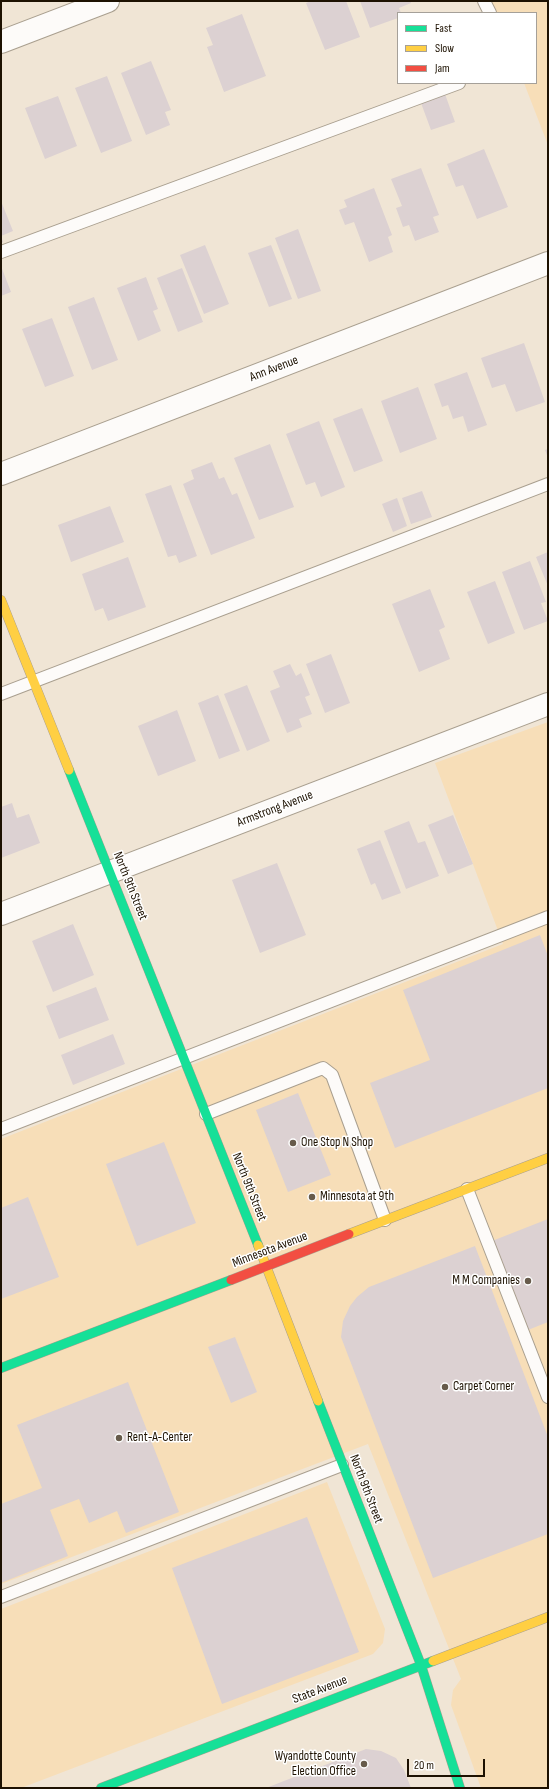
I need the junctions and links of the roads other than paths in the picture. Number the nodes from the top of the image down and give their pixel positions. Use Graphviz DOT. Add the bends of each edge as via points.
graph roads {
  1 [pos="108,1"];
  2 [pos="484,1"];
  3 [pos="490,12"];
  4 [pos="1,42"];
  5 [pos="456,84"];
  6 [pos="1,252"];
  7 [pos="548,263"];
  8 [pos="1,474"];
  9 [pos="548,484"];
  10 [pos="1,600"];
  11 [pos="32,681"];
  12 [pos="1,694"];
  13 [pos="548,704"];
  14 [pos="110,872"];
  15 [pos="1,914"];
  16 [pos="548,917"];
  17 [pos="183,1058"];
  18 [pos="206,1114"];
  19 [pos="1,1129"];
  20 [pos="548,1158"];
  21 [pos="467,1188"];
  22 [pos="385,1220"];
  23 [pos="266,1266"];
  24 [pos="1,1368"];
  25 [pos="547,1392"];
  26 [pos="342,1465"];
  27 [pos="1,1597"];
  28 [pos="548,1617"];
  29 [pos="421,1665"];
  30 [pos="101,1788"];
  31 [pos="460,1788"];
  1 -- 4 [label="street"];
  2 -- 3 [label="lane"];
  5 -- 6 [label="lane"];
  7 -- 8 [label="street, Ann Avenue"];
  9 -- 11 [label="lane"];
  10 -- 11 [label="street, North 9th Street"];
  11 -- 12 [label="lane"];
  11 -- 14 [label="street, North 9th Street"];
  13 -- 14 [label="street, Armstrong Avenue"];
  14 -- 15 [label="street, Armstrong Avenue"];
  14 -- 17 [label="street, North 9th Street"];
  16 -- 17 [label="lane"];
  17 -- 18 [label="street, North 9th Street"];
  17 -- 19 [label="lane"];
  18 -- 22 [label="lane" via="323,1068 332,1075"];
  18 -- 23 [label="street, North 9th Street"];
  20 -- 21 [label="street, Minnesota Avenue"];
  21 -- 22 [label="street, Minnesota Avenue"];
  21 -- 25 [label="lane"];
  22 -- 23 [label="street, Minnesota Avenue"];
  23 -- 24 [label="street, Minnesota Avenue"];
  23 -- 26 [label="street, North 9th Street"];
  26 -- 27 [label="lane"];
  26 -- 29 [label="street, North 9th Street"];
  28 -- 29 [label="street, State Avenue"];
  29 -- 30 [label="street, State Avenue"];
  29 -- 31 [label="street, North 9th Street"];
}
